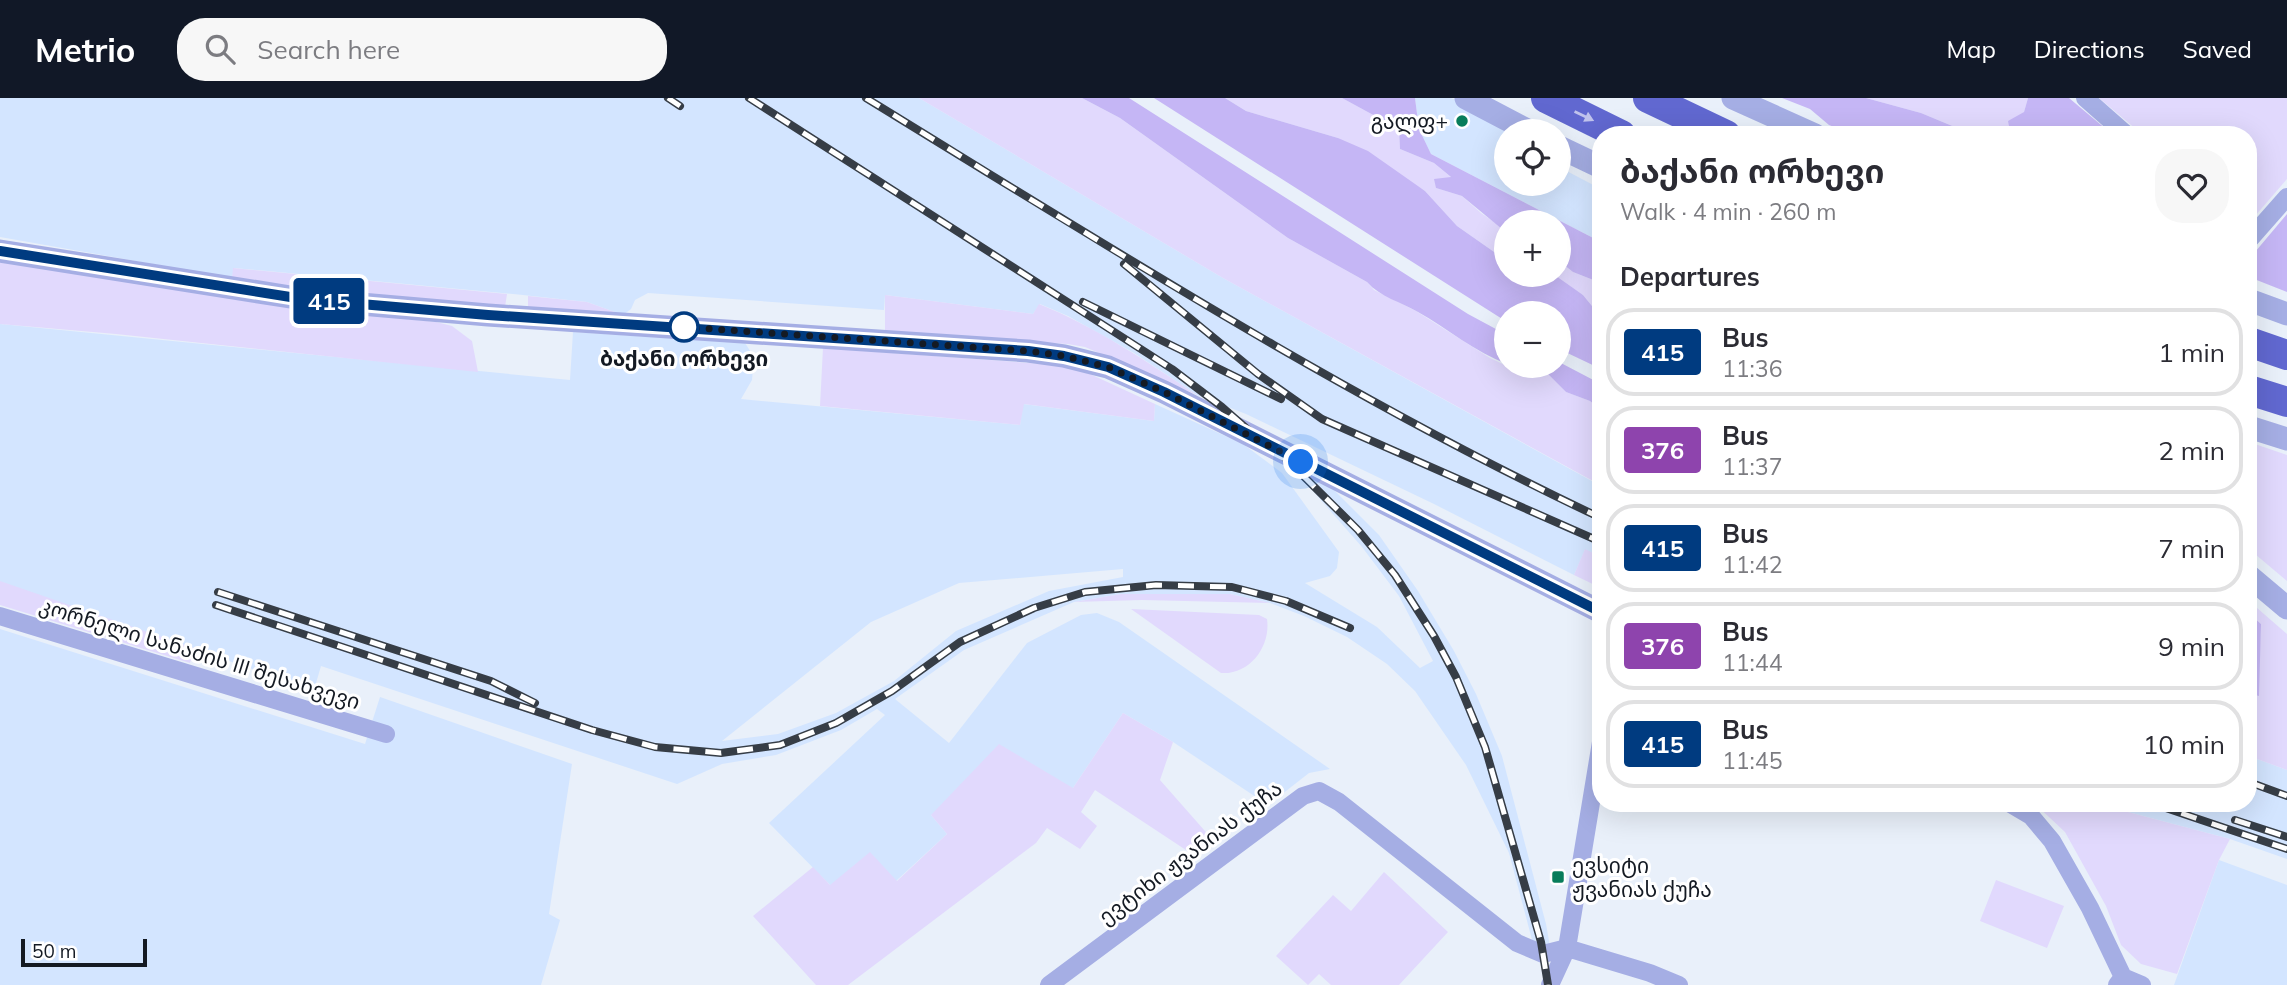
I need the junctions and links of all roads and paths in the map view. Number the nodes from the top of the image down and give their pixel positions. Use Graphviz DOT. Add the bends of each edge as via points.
graph roads {
  1 [pos="1466,98"];
  2 [pos="1546,98"];
  3 [pos="1648,98"];
  4 [pos="1733,98"];
  5 [pos="2085,98"];
  6 [pos="1507,119"];
  7 [pos="1603,126"];
  8 [pos="1707,126"];
  9 [pos="1795,126"];
  10 [pos="2117,126"];
  11 [pos="1571,153"];
  12 [pos="1592,163"];
  13 [pos="2287,197"];
  14 [pos="2257,231"];
  15 [pos="0,251"];
  16 [pos="2257,303"];
  17 [pos="2287,314"];
  18 [pos="2257,345"];
  19 [pos="2287,355"];
  20 [pos="2257,393"];
  21 [pos="2287,402"];
  22 [pos="2257,430"];
  23 [pos="2287,439"];
  24 [pos="2257,583"];
  25 [pos="1592,607"];
  26 [pos="2287,608"];
  27 [pos="0,616"];
  28 [pos="386,734"];
  29 [pos="1592,797"];
  30 [pos="2024,812"];
  31 [pos="1567,948"];
  32 [pos="2120,981"];
  33 [pos="1049,985"];
  34 [pos="1550,985"];
  35 [pos="1679,985"];
  36 [pos="2142,985"];
  1 -- 6 [label="street"];
  2 -- 7 [label="highway, one-way"];
  3 -- 8 [label="highway"];
  4 -- 9 [label="street"];
  5 -- 10 [label="street"];
  11 -- 12 [label="street"];
  13 -- 14 [label="street"];
  15 -- 25 [label="street" via="303,299 1064,356 1108,367 1164,392"];
  16 -- 17 [label="street"];
  18 -- 19 [label="highway"];
  20 -- 21 [label="highway"];
  22 -- 23 [label="street"];
  24 -- 26 [label="street"];
  27 -- 28 [label="street, კორნელი სანაძის III შესახვევი"];
  29 -- 31 [label="street"];
  30 -- 32 [label="street" via="2052,841 2090,908"];
  31 -- 33 [label="street, ევტიხი ჟვანიას ქუჩა" via="1543,954 1517,943 1319,791 1303,796"];
  31 -- 34 [label="street"];
  31 -- 35 [label="street"];
  32 -- 36 [label="street"];
}
